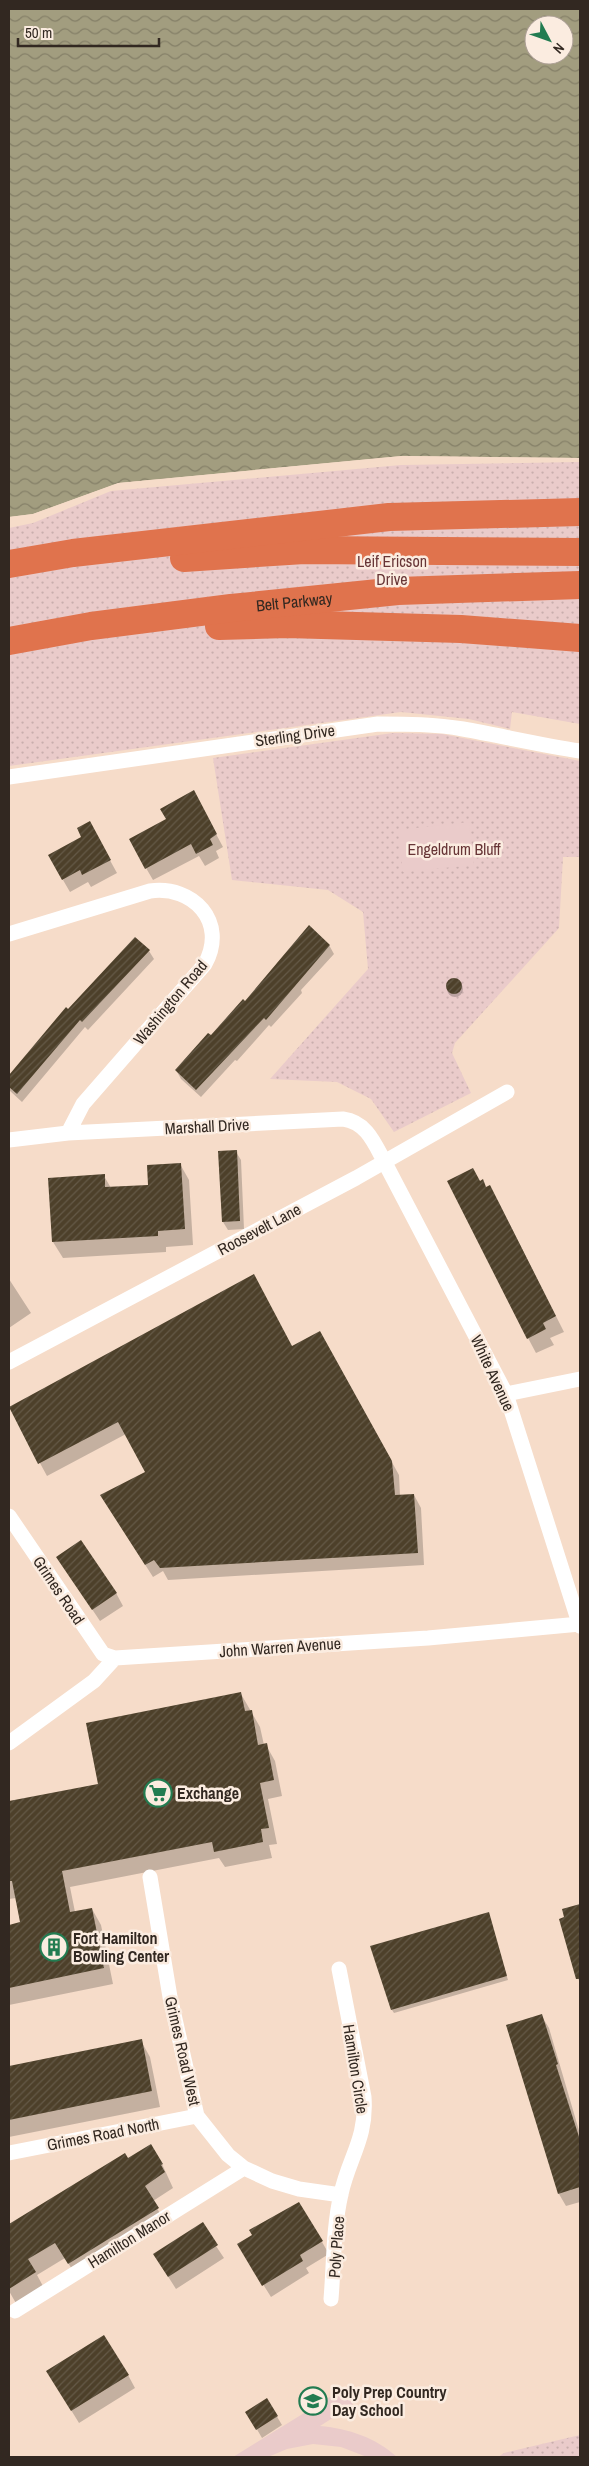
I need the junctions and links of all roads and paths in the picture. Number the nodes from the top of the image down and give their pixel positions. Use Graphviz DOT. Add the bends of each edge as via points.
graph roads {
  1 [pos="580,512"];
  2 [pos="580,552"];
  3 [pos="9,564"];
  4 [pos="9,579"];
  5 [pos="580,585"];
  6 [pos="580,638"];
  7 [pos="9,641"];
  8 [pos="9,648"];
  9 [pos="580,751"];
  10 [pos="9,777"];
  11 [pos="9,934"];
  12 [pos="507,1092"];
  13 [pos="68,1132"];
  14 [pos="9,1140"];
  15 [pos="384,1161"];
  16 [pos="9,1362"];
  17 [pos="580,1379"];
  18 [pos="506,1394"];
  19 [pos="9,1516"];
  20 [pos="580,1625"];
  21 [pos="115,1658"];
  22 [pos="9,1742"];
  23 [pos="150,1877"];
  24 [pos="339,1969"];
  25 [pos="197,2116"];
  26 [pos="9,2153"];
  27 [pos="244,2168"];
  28 [pos="341,2195"];
  29 [pos="331,2299"];
  30 [pos="15,2311"];
  1 -- 3 [label="highway" via="389,517 73,553"];
  2 -- 4 [label="highway" via="304,550 137,562"];
  5 -- 7 [label="highway, Belt Parkway" via="398,591 221,609 91,626"];
  6 -- 8 [label="highway" via="461,629 287,624 118,633"];
  9 -- 10 [label="street, Sterling Drive" via="462,728 378,724"];
  11 -- 13 [label="street, Washington Road" via="164,889 192,898 208,920 212,933 205,964 83,1104"];
  12 -- 15 [label="street, Roosevelt Lane"];
  13 -- 14 [label="street, Marshall Drive"];
  13 -- 15 [label="street, Marshall Drive" via="354,1120 366,1131"];
  15 -- 16 [label="street, Roosevelt Lane"];
  15 -- 18 [label="street, White Avenue"];
  17 -- 18 [label="street"];
  18 -- 20 [label="street, White Avenue"];
  19 -- 21 [label="street, Grimes Road" via="103,1654"];
  20 -- 21 [label="street, John Warren Avenue"];
  21 -- 22 [label="street" via="94,1681"];
  23 -- 25 [label="street, Grimes Road West" via="170,1996"];
  24 -- 28 [label="street, Hamilton Circle" via="364,2097 365,2118"];
  25 -- 26 [label="street, Grimes Road North"];
  25 -- 27 [label="street, Grimes Road West" via="228,2155"];
  27 -- 28 [label="street, Grimes Road West" via="272,2181"];
  27 -- 30 [label="street, Hamilton Manor"];
  28 -- 29 [label="street, Poly Place"];
}
